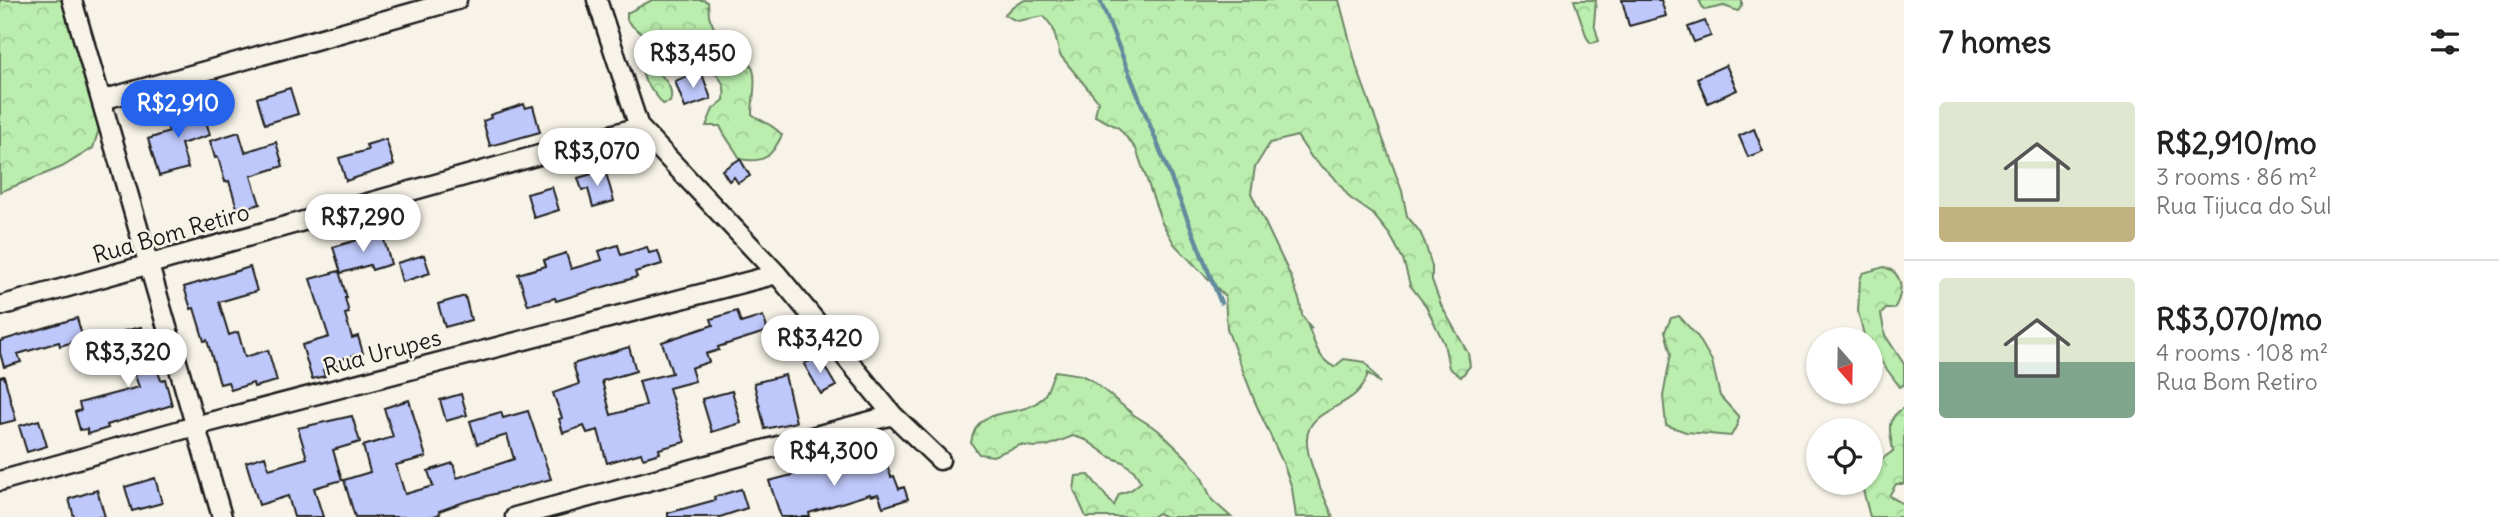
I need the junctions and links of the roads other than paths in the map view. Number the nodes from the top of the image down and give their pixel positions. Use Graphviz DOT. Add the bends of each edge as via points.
graph roads {
  1 [pos="72,0"];
  2 [pos="457,0"];
  3 [pos="597,0"];
  4 [pos="102,100"];
  5 [pos="639,127"];
  6 [pos="149,264"];
  7 [pos="777,274"];
  8 [pos="0,306"];
  9 [pos="893,415"];
  10 [pos="195,426"];
  11 [pos="940,460"];
  12 [pos="0,481"];
  13 [pos="222,517"];
  14 [pos="515,517"];
  1 -- 4 [label="street"];
  2 -- 4 [label="street"];
  3 -- 5 [label="street"];
  4 -- 6 [label="street"];
  5 -- 6 [label="street, Rua Bom Retiro"];
  5 -- 7 [label="street"];
  6 -- 8 [label="street, Rua Bom Retiro"];
  6 -- 10 [label="street"];
  7 -- 9 [label="street"];
  7 -- 10 [label="street, Rua Urupes"];
  9 -- 11 [label="street"];
  9 -- 14 [label="street"];
  10 -- 12 [label="street, Rua Urupes"];
  10 -- 13 [label="street"];
}
